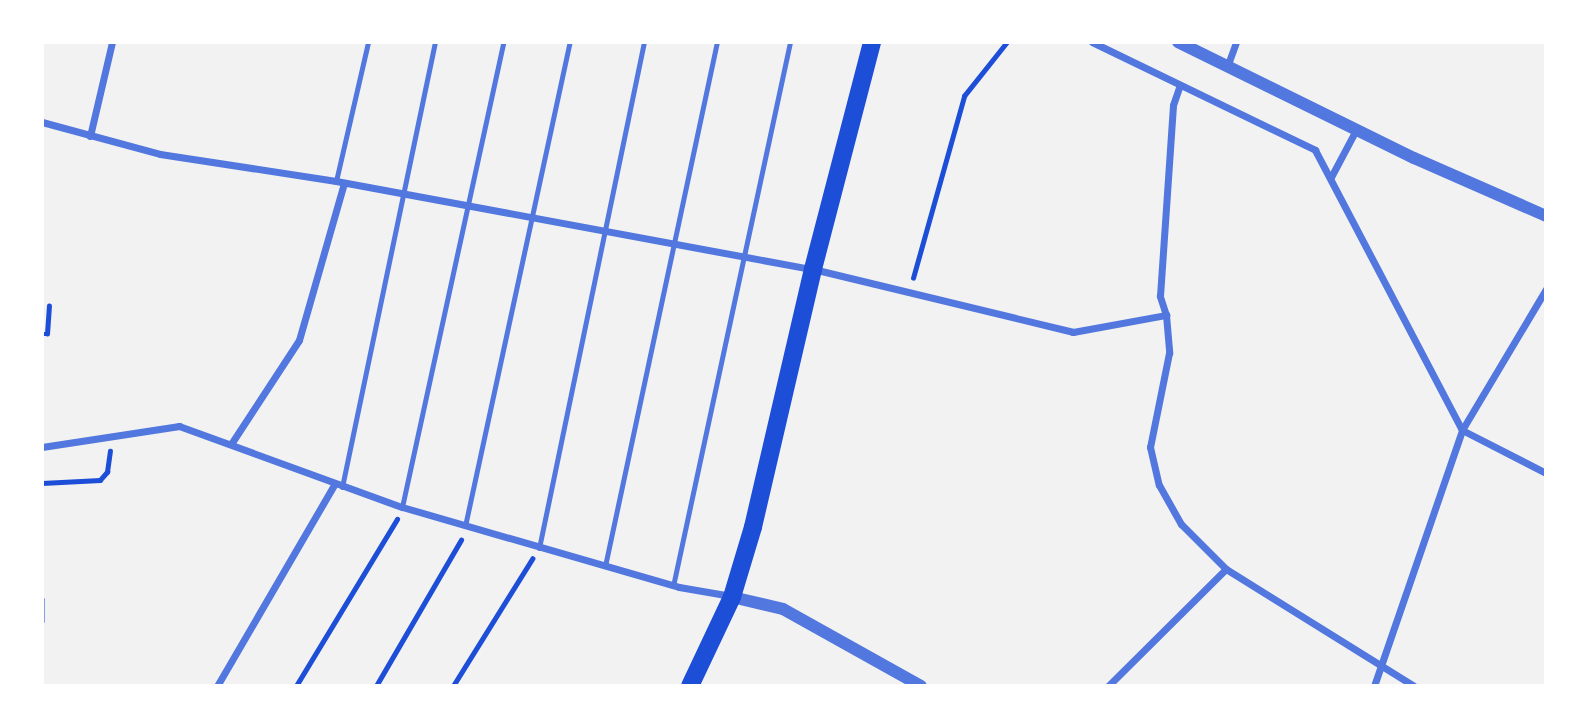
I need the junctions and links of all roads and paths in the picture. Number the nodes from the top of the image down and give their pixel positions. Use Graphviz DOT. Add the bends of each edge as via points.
graph roads {
  1 [pos="112,42"];
  2 [pos="368,42"];
  3 [pos="435,42"];
  4 [pos="503,42"];
  5 [pos="570,42"];
  6 [pos="644,42"];
  7 [pos="717,42"];
  8 [pos="790,42"];
  9 [pos="872,42"];
  10 [pos="1007,42"];
  11 [pos="1093,42"];
  12 [pos="1178,42"];
  13 [pos="1236,42"];
  14 [pos="1227,67"];
  15 [pos="1180,85"];
  16 [pos="42,122"];
  17 [pos="1356,130"];
  18 [pos="90,136"];
  19 [pos="1331,177"];
  20 [pos="340,182"];
  21 [pos="403,194"];
  22 [pos="468,206"];
  23 [pos="1546,216"];
  24 [pos="532,218"];
  25 [pos="605,231"];
  26 [pos="675,244"];
  27 [pos="743,257"];
  28 [pos="813,269"];
  29 [pos="1546,289"];
  30 [pos="909,290"];
  31 [pos="49,306"];
  32 [pos="1166,315"];
  33 [pos="42,334"];
  34 [pos="1462,430"];
  35 [pos="111,435"];
  36 [pos="231,444"];
  37 [pos="42,447"];
  38 [pos="1546,473"];
  39 [pos="42,483"];
  40 [pos="338,486"];
  41 [pos="402,506"];
  42 [pos="465,526"];
  43 [pos="539,548"];
  44 [pos="606,566"];
  45 [pos="1226,569"];
  46 [pos="673,586"];
  47 [pos="732,597"];
  48 [pos="42,598"];
  49 [pos="42,621"];
  50 [pos="1381,666"];
  51 [pos="217,686"];
  52 [pos="296,686"];
  53 [pos="376,686"];
  54 [pos="453,686"];
  55 [pos="690,686"];
  56 [pos="921,686"];
  57 [pos="1108,686"];
  58 [pos="1374,686"];
  59 [pos="1414,686"];
  1 -- 18 [label="street"];
  2 -- 20 [label="lane"];
  3 -- 21 [label="lane"];
  4 -- 22 [label="lane"];
  5 -- 24 [label="lane"];
  6 -- 25 [label="lane"];
  7 -- 26 [label="lane"];
  8 -- 27 [label="lane"];
  9 -- 28 [label="main road"];
  10 -- 30 [label="path" via="964,96"];
  11 -- 15 [label="street"];
  12 -- 14 [label="street"];
  13 -- 14 [label="street"];
  14 -- 17 [label="street"];
  15 -- 19 [label="street" via="1314,150"];
  15 -- 32 [label="street" via="1173,105 1160,296"];
  16 -- 18 [label="street"];
  17 -- 19 [label="street"];
  17 -- 23 [label="street"];
  18 -- 20 [label="street" via="160,154"];
  19 -- 34 [label="street"];
  20 -- 21 [label="street"];
  20 -- 36 [label="street" via="299,340"];
  21 -- 22 [label="street"];
  21 -- 40 [label="lane"];
  22 -- 24 [label="street"];
  22 -- 41 [label="lane"];
  24 -- 25 [label="street"];
  24 -- 42 [label="lane"];
  25 -- 26 [label="street"];
  25 -- 43 [label="lane"];
  26 -- 27 [label="street"];
  26 -- 44 [label="lane"];
  27 -- 28 [label="street"];
  27 -- 46 [label="lane"];
  28 -- 30 [label="street"];
  28 -- 47 [label="main road"];
  29 -- 34 [label="street"];
  30 -- 32 [label="street" via="1073,332"];
  31 -- 33 [label="path" via="47,334"];
  32 -- 45 [label="street" via="1169,353 1150,447 1154,467 1181,524"];
  34 -- 38 [label="street"];
  34 -- 50 [label="street"];
  35 -- 36 [label="street" via="179,426"];
  35 -- 37 [label="street"];
  35 -- 39 [label="path" via="110,463 100,480"];
  36 -- 40 [label="street"];
  40 -- 41 [label="street"];
  40 -- 51 [label="street"];
  41 -- 42 [label="street"];
  41 -- 52 [label="path" via="395,526"];
  42 -- 43 [label="street"];
  42 -- 53 [label="path" via="458,550"];
  43 -- 44 [label="street"];
  43 -- 54 [label="path"];
  44 -- 46 [label="street"];
  45 -- 50 [label="street"];
  45 -- 57 [label="street"];
  46 -- 47 [label="street"];
  47 -- 55 [label="main road"];
  47 -- 56 [label="street" via="790,613"];
  48 -- 49 [label="path"];
  50 -- 58 [label="street"];
  50 -- 59 [label="street"];
}
